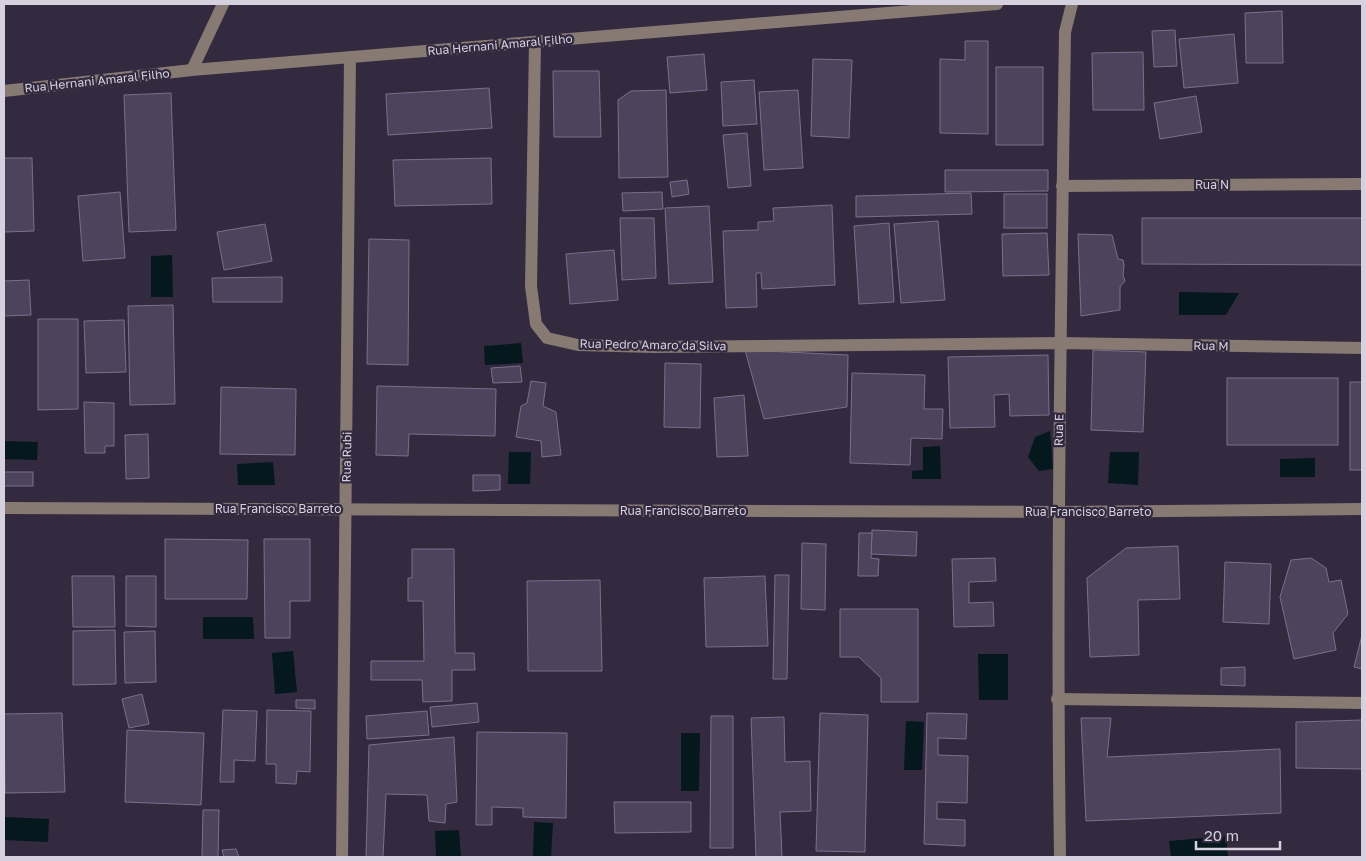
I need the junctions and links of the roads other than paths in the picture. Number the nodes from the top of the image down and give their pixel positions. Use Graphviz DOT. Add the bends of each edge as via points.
graph roads {
  1 [pos="223,4"];
  2 [pos="997,4"];
  3 [pos="1072,4"];
  4 [pos="535,42"];
  5 [pos="350,57"];
  6 [pos="192,70"];
  7 [pos="4,91"];
  8 [pos="1362,184"];
  9 [pos="1062,186"];
  10 [pos="1059,343"];
  11 [pos="1362,348"];
  12 [pos="4,508"];
  13 [pos="1362,508"];
  14 [pos="346,510"];
  15 [pos="1058,512"];
  16 [pos="1057,699"];
  17 [pos="1362,703"];
  18 [pos="342,857"];
  19 [pos="1060,857"];
  1 -- 6 [label="street"];
  2 -- 4 [label="street, Rua Hernani Amaral Filho"];
  3 -- 9 [label="street, Rua E" via="1065,32"];
  4 -- 5 [label="street, Rua Hernani Amaral Filho"];
  4 -- 10 [label="street, Rua Pedro Amaro da Silva" via="531,286 536,324 546,338 578,345 655,347"];
  5 -- 6 [label="street, Rua Hernani Amaral Filho"];
  5 -- 14 [label="street, Rua Rubi"];
  6 -- 7 [label="street, Rua Hernani Amaral Filho"];
  8 -- 9 [label="street, Rua N"];
  9 -- 10 [label="street, Rua E"];
  10 -- 11 [label="street, Rua M"];
  10 -- 15 [label="street, Rua E"];
  12 -- 14 [label="street, Rua Francisco Barreto"];
  13 -- 15 [label="street, Rua Francisco Barreto"];
  14 -- 15 [label="street, Rua Francisco Barreto"];
  14 -- 18 [label="street, Rua Rubi"];
  15 -- 16 [label="street, Rua E"];
  16 -- 17 [label="street"];
  16 -- 19 [label="street, Rua E"];
}
